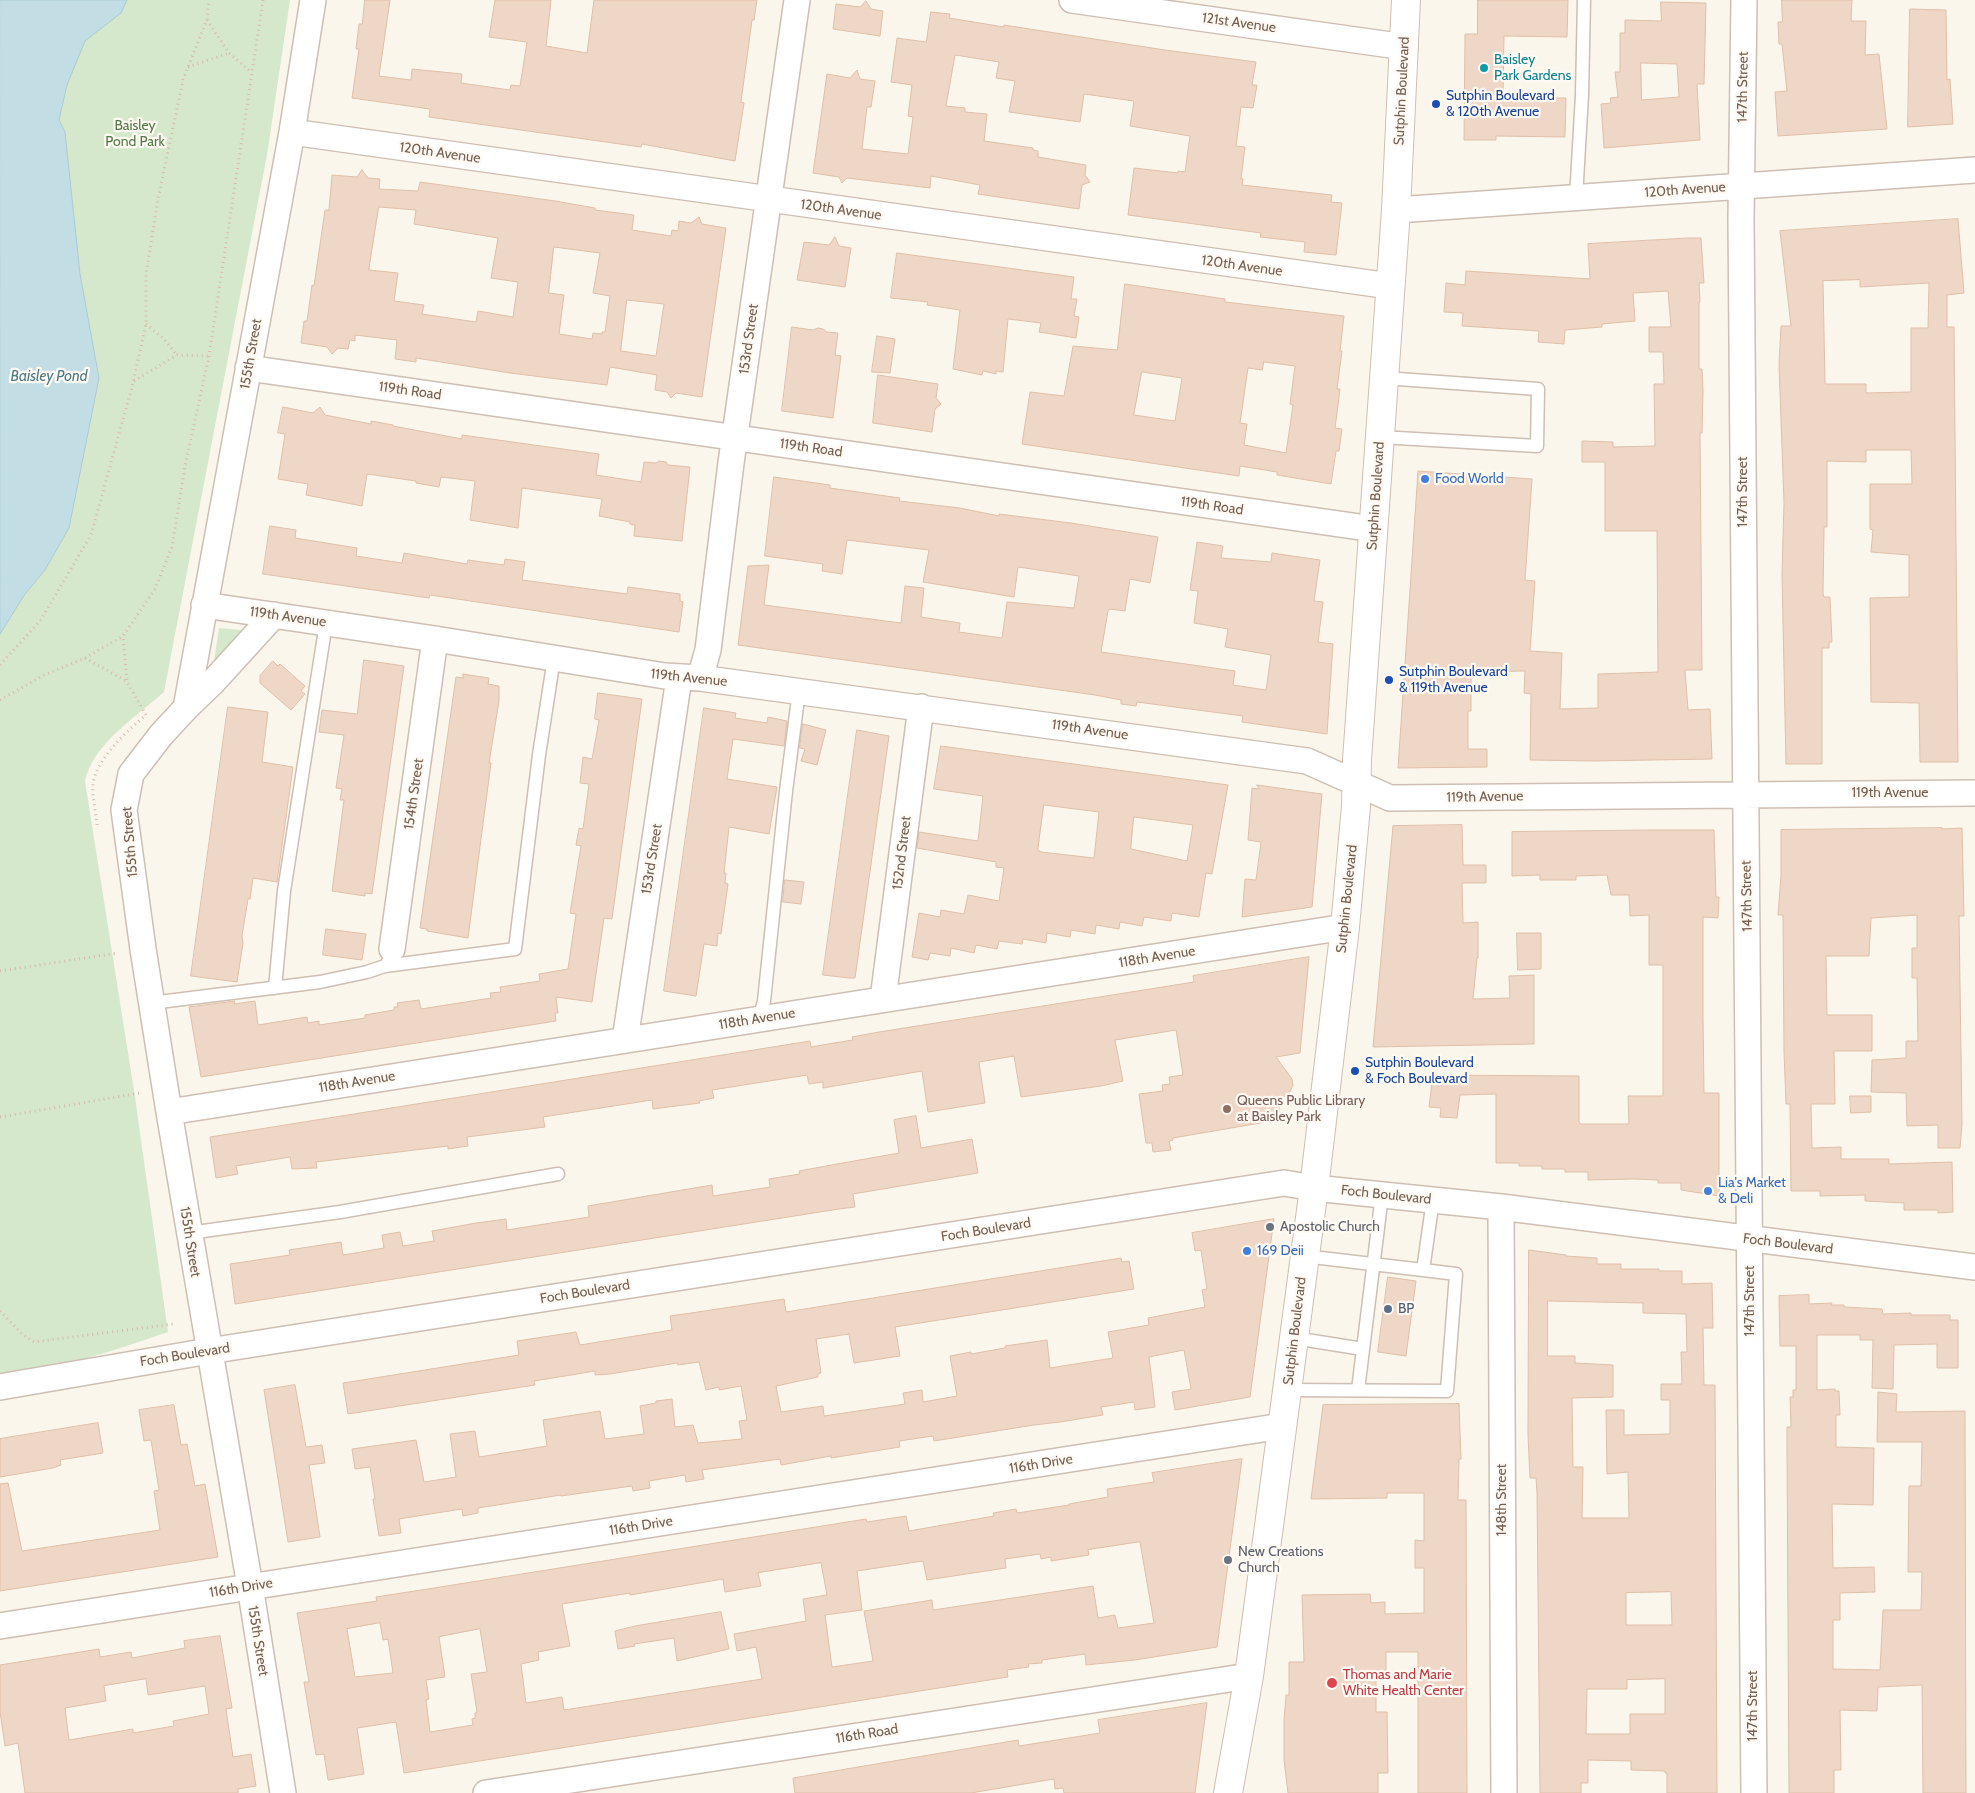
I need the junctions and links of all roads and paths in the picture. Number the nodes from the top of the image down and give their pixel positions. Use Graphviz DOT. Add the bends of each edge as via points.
graph roads {
  1 [pos="209,0"];
  2 [pos="262,0"];
  3 [pos="313,0"];
  4 [pos="797,0"];
  5 [pos="1072,0"];
  6 [pos="1406,0"];
  7 [pos="1584,0"];
  8 [pos="1744,0"];
  9 [pos="207,19"];
  10 [pos="1405,47"];
  11 [pos="229,53"];
  12 [pos="188,67"];
  13 [pos="251,73"];
  14 [pos="292,132"];
  15 [pos="1975,170"];
  16 [pos="1741,187"];
  17 [pos="1576,198"];
  18 [pos="769,200"];
  19 [pos="1396,210"];
  20 [pos="1390,286"];
  21 [pos="146,324"];
  22 [pos="177,355"];
  23 [pos="208,356"];
  24 [pos="248,368"];
  25 [pos="1384,378"];
  26 [pos="133,382"];
  27 [pos="1380,437"];
  28 [pos="735,438"];
  29 [pos="1374,529"];
  30 [pos="204,605"];
  31 [pos="274,615"];
  32 [pos="326,622"];
  33 [pos="123,636"];
  34 [pos="435,639"];
  35 [pos="85,658"];
  36 [pos="554,658"];
  37 [pos="0,665"];
  38 [pos="690,678"];
  39 [pos="127,682"];
  40 [pos="799,691"];
  41 [pos="0,700"];
  42 [pos="921,707"];
  43 [pos="186,708"];
  44 [pos="1356,784"];
  45 [pos="1975,793"];
  46 [pos="1746,794"];
  47 [pos="97,825"];
  48 [pos="1345,927"];
  49 [pos="118,953"];
  50 [pos="389,958"];
  51 [pos="0,972"];
  52 [pos="275,988"];
  53 [pos="883,999"];
  54 [pos="152,1004"];
  55 [pos="760,1019"];
  56 [pos="625,1040"];
  57 [pos="140,1093"];
  58 [pos="169,1112"];
  59 [pos="0,1117"];
  60 [pos="558,1174"];
  61 [pos="1314,1188"];
  62 [pos="1382,1195"];
  63 [pos="1433,1200"];
  64 [pos="1501,1207"];
  65 [pos="189,1233"];
  66 [pos="1750,1239"];
  67 [pos="1304,1256"];
  68 [pos="1374,1264"];
  69 [pos="1975,1267"];
  70 [pos="1422,1270"];
  71 [pos="0,1311"];
  72 [pos="173,1324"];
  73 [pos="1294,1338"];
  74 [pos="1363,1348"];
  75 [pos="209,1351"];
  76 [pos="0,1387"];
  77 [pos="1287,1390"];
  78 [pos="1358,1390"];
  79 [pos="1282,1426"];
  80 [pos="250,1586"];
  81 [pos="0,1626"];
  82 [pos="1248,1676"];
  83 [pos="283,1793"];
  84 [pos="486,1793"];
  85 [pos="1228,1793"];
  86 [pos="1504,1793"];
  87 [pos="1754,1793"];
  1 -- 9 [label="path"];
  2 -- 13 [label="path"];
  3 -- 14 [label="street, 155th Street"];
  4 -- 18 [label="street, 153rd Street"];
  5 -- 10 [label="street, 121st Avenue"];
  6 -- 10 [label="main road, Sutphin Boulevard"];
  7 -- 17 [label="lane"];
  8 -- 16 [label="street, 147th Street"];
  9 -- 11 [label="path"];
  9 -- 12 [label="path"];
  10 -- 19 [label="main road, Sutphin Boulevard"];
  11 -- 12 [label="path"];
  11 -- 13 [label="path"];
  12 -- 21 [label="path" via="158,198 146,274"];
  13 -- 23 [label="path"];
  14 -- 18 [label="street, 120th Avenue"];
  14 -- 24 [label="street, 155th Street"];
  15 -- 16 [label="street, 120th Avenue"];
  16 -- 17 [label="street, 120th Avenue"];
  16 -- 46 [label="street, 147th Street"];
  17 -- 19 [label="street, 120th Avenue"];
  18 -- 20 [label="street, 120th Avenue"];
  18 -- 28 [label="street, 153rd Street"];
  19 -- 20 [label="main road, Sutphin Boulevard"];
  20 -- 25 [label="main road, Sutphin Boulevard"];
  21 -- 22 [label="path"];
  21 -- 26 [label="path"];
  22 -- 23 [label="path"];
  22 -- 26 [label="path"];
  23 -- 33 [label="path" via="172,547 155,589"];
  24 -- 28 [label="street, 119th Road"];
  24 -- 30 [label="street, 155th Street"];
  25 -- 27 [label="main road, Sutphin Boulevard"];
  25 -- 27 [label="lane" via="1538,389 1537,446"];
  26 -- 37 [label="path" via="91,535 40,621"];
  27 -- 29 [label="main road, Sutphin Boulevard"];
  28 -- 29 [label="street, 119th Road"];
  28 -- 38 [label="street, 153rd Street" via="708,650"];
  29 -- 44 [label="main road, Sutphin Boulevard"];
  30 -- 31 [label="street, 119th Avenue"];
  30 -- 43 [label="street, 155th Street"];
  31 -- 32 [label="street, 119th Avenue"];
  31 -- 43 [label="street, 155th Street"];
  32 -- 34 [label="street, 119th Avenue"];
  32 -- 52 [label="lane" via="284,892"];
  33 -- 35 [label="path"];
  33 -- 39 [label="path"];
  34 -- 36 [label="street, 119th Avenue"];
  34 -- 50 [label="street, 154th Street"];
  35 -- 39 [label="path"];
  35 -- 41 [label="path" via="44,675"];
  36 -- 38 [label="street, 119th Avenue"];
  36 -- 50 [label="lane" via="516,949"];
  38 -- 40 [label="street, 119th Avenue"];
  38 -- 56 [label="street, 153rd Street"];
  39 -- 47 [label="path" via="146,714 99,765 93,786"];
  40 -- 42 [label="street, 119th Avenue"];
  40 -- 55 [label="lane"];
  42 -- 44 [label="street, 119th Avenue" via="1307,761"];
  42 -- 53 [label="street, 152nd Street"];
  43 -- 54 [label="street, 155th Street" via="131,774 124,810"];
  44 -- 46 [label="street, 119th Avenue" via="1390,798"];
  44 -- 48 [label="main road, Sutphin Boulevard"];
  45 -- 46 [label="street, 119th Avenue"];
  46 -- 66 [label="street, 147th Street"];
  48 -- 53 [label="street, 118th Avenue"];
  48 -- 61 [label="main road, Sutphin Boulevard"];
  49 -- 51 [label="path"];
  50 -- 52 [label="lane" via="367,972"];
  52 -- 54 [label="lane"];
  53 -- 55 [label="street, 118th Avenue"];
  54 -- 58 [label="street, 155th Street"];
  55 -- 56 [label="street, 118th Avenue"];
  56 -- 58 [label="street, 118th Avenue"];
  57 -- 59 [label="path"];
  58 -- 65 [label="street, 155th Street"];
  60 -- 65 [label="lane" via="340,1212"];
  61 -- 62 [label="street, Foch Boulevard"];
  61 -- 67 [label="main road, Sutphin Boulevard"];
  61 -- 75 [label="street, Foch Boulevard" via="1284,1183"];
  62 -- 63 [label="street, Foch Boulevard"];
  62 -- 68 [label="lane"];
  63 -- 64 [label="street, Foch Boulevard"];
  63 -- 70 [label="lane"];
  64 -- 66 [label="street, Foch Boulevard"];
  64 -- 86 [label="street, 148th Street"];
  65 -- 75 [label="street, 155th Street"];
  66 -- 69 [label="street, Foch Boulevard"];
  66 -- 87 [label="street, 147th Street"];
  67 -- 68 [label="lane"];
  67 -- 73 [label="main road, Sutphin Boulevard"];
  68 -- 70 [label="lane"];
  68 -- 74 [label="lane"];
  70 -- 78 [label="lane" via="1456,1274 1447,1391"];
  71 -- 72 [label="path" via="34,1342"];
  73 -- 74 [label="lane"];
  73 -- 77 [label="main road, Sutphin Boulevard"];
  74 -- 78 [label="lane"];
  75 -- 76 [label="street, Foch Boulevard"];
  75 -- 80 [label="street, 155th Street"];
  77 -- 78 [label="lane"];
  77 -- 79 [label="main road, Sutphin Boulevard"];
  79 -- 80 [label="street, 116th Drive"];
  79 -- 82 [label="main road, Sutphin Boulevard"];
  80 -- 81 [label="street, 116th Drive"];
  80 -- 83 [label="street, 155th Street"];
  82 -- 84 [label="street, 116th Road"];
  82 -- 85 [label="main road, Sutphin Boulevard"];
}
